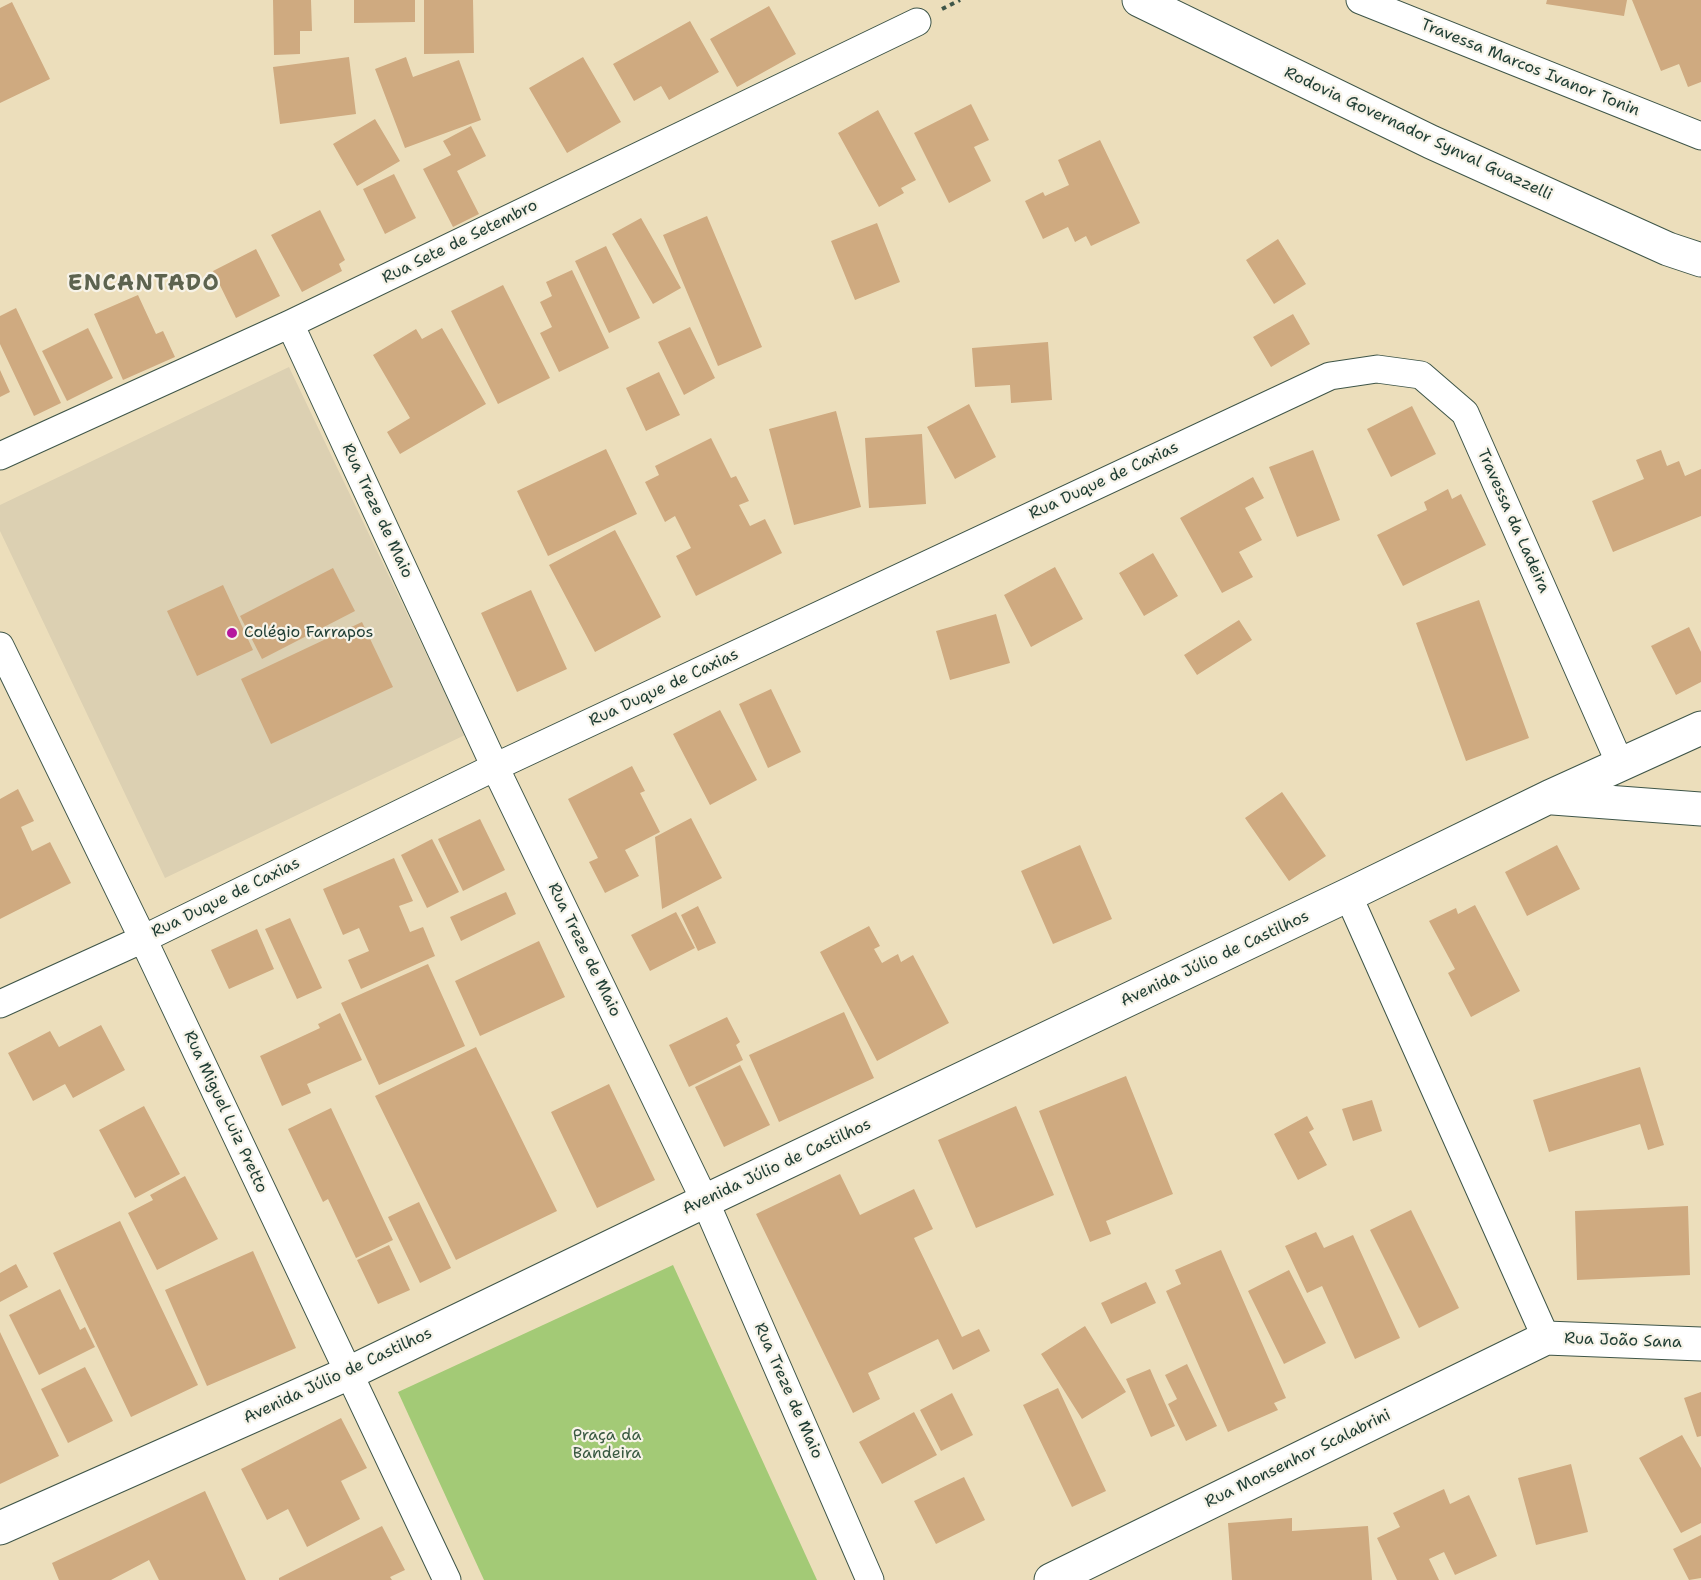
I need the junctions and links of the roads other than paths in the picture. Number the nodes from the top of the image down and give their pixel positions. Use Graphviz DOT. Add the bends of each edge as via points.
graph roads {
  1 [pos="1139,0"];
  2 [pos="1360,0"];
  3 [pos="917,22"];
  4 [pos="1701,136"];
  5 [pos="1701,260"];
  6 [pos="290,324"];
  7 [pos="1330,375"];
  8 [pos="0,456"];
  9 [pos="0,646"];
  10 [pos="1701,728"];
  11 [pos="1620,766"];
  12 [pos="495,767"];
  13 [pos="1549,797"];
  14 [pos="1701,809"];
  15 [pos="1348,895"];
  16 [pos="143,939"];
  17 [pos="0,1004"];
  18 [pos="705,1201"];
  19 [pos="1546,1338"];
  20 [pos="1701,1344"];
  21 [pos="349,1373"];
  22 [pos="0,1528"];
  23 [pos="447,1580"];
  24 [pos="870,1580"];
  25 [pos="1051,1580"];
  1 -- 5 [label="street, Rodovia Governador Synval Guazzelli" via="1442,147 1668,249"];
  2 -- 4 [label="street, Travessa Marcos Ivanor Tonin"];
  3 -- 6 [label="street, Rua Sete de Setembro"];
  6 -- 8 [label="street, Rua Sete de Setembro"];
  6 -- 12 [label="street, Rua Treze de Maio"];
  7 -- 11 [label="street, Travessa da Ladeira" via="1377,369 1421,375 1465,413"];
  7 -- 12 [label="street, Rua Duque de Caxias"];
  9 -- 16 [label="street, Rua Miguel Luiz Pretto"];
  10 -- 11 [label="street, Avenida Júlio de Castilhos"];
  11 -- 13 [label="street, Avenida Júlio de Castilhos"];
  12 -- 16 [label="street, Rua Duque de Caxias"];
  12 -- 18 [label="street, Rua Treze de Maio"];
  13 -- 14 [label="street"];
  13 -- 15 [label="street, Avenida Júlio de Castilhos"];
  15 -- 18 [label="street, Avenida Júlio de Castilhos"];
  15 -- 19 [label="street"];
  16 -- 17 [label="street, Rua Duque de Caxias"];
  16 -- 21 [label="street, Rua Miguel Luiz Pretto"];
  18 -- 21 [label="street, Avenida Júlio de Castilhos"];
  18 -- 24 [label="street, Rua Treze de Maio"];
  19 -- 20 [label="street, Rua João Sana"];
  19 -- 25 [label="street, Rua Monsenhor Scalabrini"];
  21 -- 22 [label="street, Avenida Júlio de Castilhos"];
  21 -- 23 [label="street, Rua Miguel Luiz Pretto"];
}
